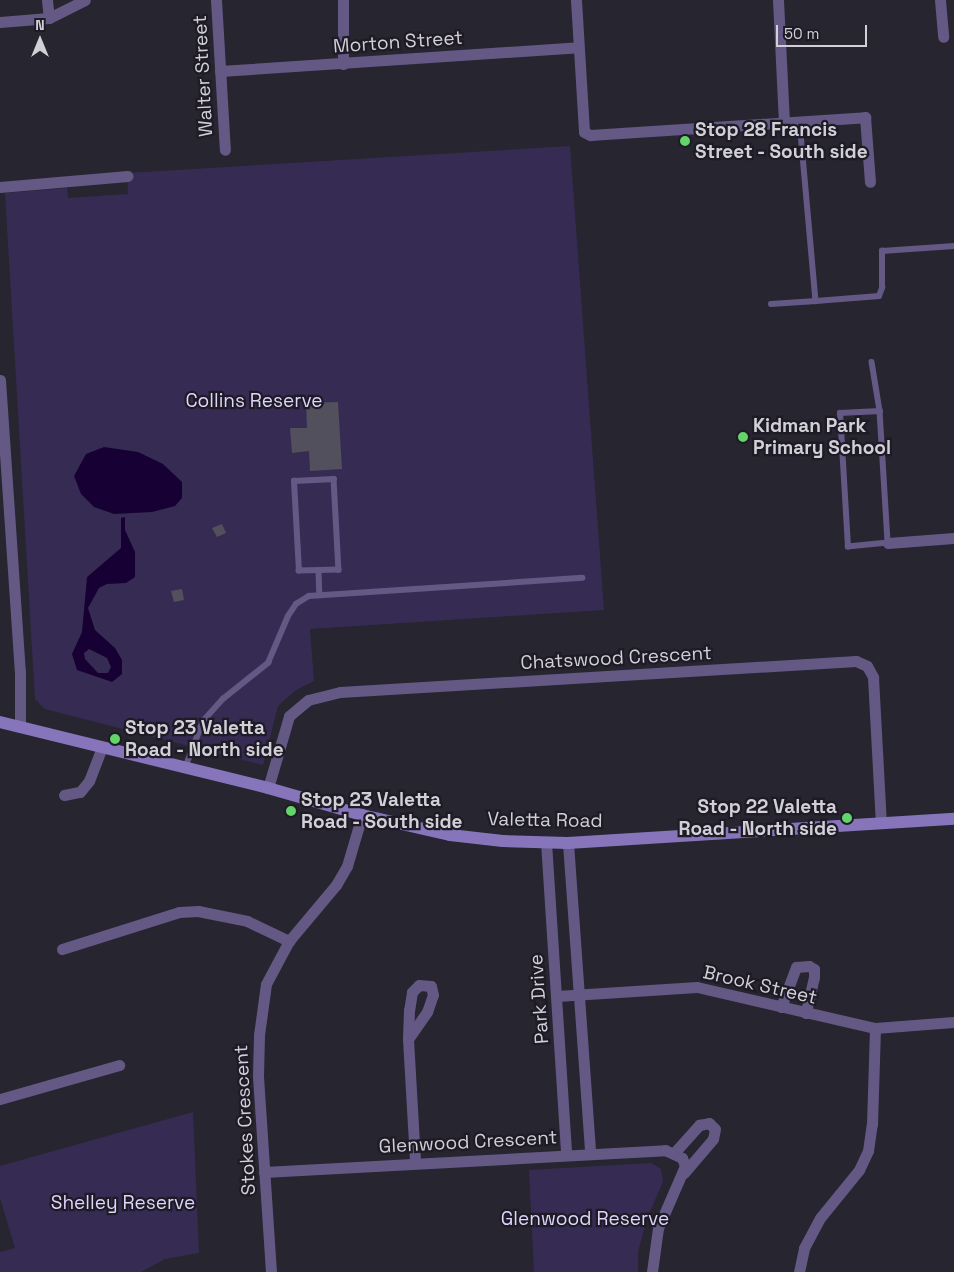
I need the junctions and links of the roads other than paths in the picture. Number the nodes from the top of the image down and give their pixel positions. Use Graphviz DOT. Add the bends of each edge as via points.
graph roads {
  1 [pos="48,0"];
  2 [pos="85,0"];
  3 [pos="216,0"];
  4 [pos="343,0"];
  5 [pos="576,0"];
  6 [pos="778,0"];
  7 [pos="940,0"];
  8 [pos="49,18"];
  9 [pos="0,22"];
  10 [pos="943,37"];
  11 [pos="578,48"];
  12 [pos="344,64"];
  13 [pos="220,71"];
  14 [pos="800,122"];
  15 [pos="784,123"];
  16 [pos="225,150"];
  17 [pos="128,176"];
  18 [pos="870,182"];
  19 [pos="0,187"];
  20 [pos="954,246"];
  21 [pos="816,301"];
  22 [pos="771,304"];
  23 [pos="872,362"];
  24 [pos="0,380"];
  25 [pos="880,411"];
  26 [pos="954,538"];
  27 [pos="888,543"];
  28 [pos="319,571"];
  29 [pos="582,578"];
  30 [pos="320,594"];
  31 [pos="0,722"];
  32 [pos="20,727"];
  33 [pos="102,747"];
  34 [pos="185,768"];
  35 [pos="268,788"];
  36 [pos="64,795"];
  37 [pos="362,815"];
  38 [pos="954,819"];
  39 [pos="880,823"];
  40 [pos="546,842"];
  41 [pos="568,843"];
  42 [pos="289,941"];
  43 [pos="62,949"];
  44 [pos="578,994"];
  45 [pos="557,996"];
  46 [pos="781,1007"];
  47 [pos="806,1013"];
  48 [pos="954,1022"];
  49 [pos="875,1028"];
  50 [pos="408,1039"];
  51 [pos="119,1065"];
  52 [pos="0,1099"];
  53 [pos="590,1153"];
  54 [pos="674,1153"];
  55 [pos="566,1154"];
  56 [pos="415,1162"];
  57 [pos="264,1172"];
  58 [pos="684,1172"];
  59 [pos="271,1272"];
  60 [pos="652,1272"];
  61 [pos="799,1272"];
  1 -- 8 [label="street"];
  2 -- 8 [label="street"];
  3 -- 13 [label="street, Walter Street"];
  4 -- 12 [label="street"];
  5 -- 11 [label="street"];
  6 -- 15 [label="street"];
  7 -- 10 [label="street"];
  8 -- 9 [label="street"];
  11 -- 12 [label="street, Morton Street"];
  11 -- 15 [label="street" via="583,126 590,135"];
  12 -- 13 [label="street, Morton Street"];
  13 -- 16 [label="street, Walter Street"];
  14 -- 15 [label="street"];
  14 -- 18 [label="street" via="865,117"];
  14 -- 21 [label="lane"];
  17 -- 19 [label="street"];
  20 -- 21 [label="lane" via="882,251 879,296"];
  21 -- 22 [label="lane"];
  23 -- 25 [label="lane"];
  24 -- 32 [label="street" via="20,671"];
  25 -- 27 [label="lane"];
  25 -- 27 [label="lane" via="840,413 848,547"];
  26 -- 27 [label="street"];
  28 -- 28 [label="lane" via="299,571 294,481 334,479 339,570"];
  28 -- 30 [label="lane"];
  29 -- 30 [label="lane"];
  30 -- 34 [label="lane" via="296,604 268,663 207,716 197,732"];
  31 -- 32 [label="street, Valetta Road"];
  32 -- 33 [label="street, Valetta Road"];
  33 -- 34 [label="street, Valetta Road"];
  33 -- 36 [label="street" via="80,792"];
  34 -- 35 [label="street, Valetta Road"];
  35 -- 37 [label="street, Valetta Road"];
  35 -- 39 [label="street, Chatswood Crescent" via="289,716 308,700 340,692 856,661 867,666 873,677"];
  37 -- 40 [label="street, Valetta Road" via="450,835"];
  37 -- 42 [label="street, Stokes Crescent" via="348,866"];
  38 -- 39 [label="street, Valetta Road"];
  39 -- 41 [label="street, Valetta Road"];
  40 -- 41 [label="street, Valetta Road"];
  40 -- 45 [label="street, Park Drive"];
  41 -- 44 [label="street, Park Drive"];
  42 -- 43 [label="street" via="247,921 198,911 179,912"];
  42 -- 57 [label="street, Stokes Crescent" via="266,984 258,1035"];
  44 -- 45 [label="street, Brook Street"];
  44 -- 46 [label="street, Brook Street" via="697,987"];
  44 -- 53 [label="street, Park Drive"];
  45 -- 55 [label="street, Park Drive"];
  46 -- 47 [label="street, Brook Street"];
  46 -- 47 [label="street" via="796,967 809,966 814,969 814,977"];
  47 -- 49 [label="street, Brook Street"];
  48 -- 49 [label="street, Brook Street"];
  49 -- 61 [label="street" via="868,1151 859,1170 820,1218 804,1248"];
  50 -- 56 [label="street"];
  51 -- 52 [label="street"];
  53 -- 54 [label="street, Glenwood Crescent" via="656,1150"];
  53 -- 55 [label="street, Glenwood Crescent"];
  54 -- 58 [label="street" via="682,1158"];
  54 -- 58 [label="street" via="699,1125 709,1123 715,1129 712,1138"];
  55 -- 56 [label="street, Glenwood Crescent"];
  56 -- 57 [label="street, Glenwood Crescent"];
  57 -- 59 [label="street, Stokes Crescent"];
  58 -- 60 [label="street" via="658,1228"];
}
